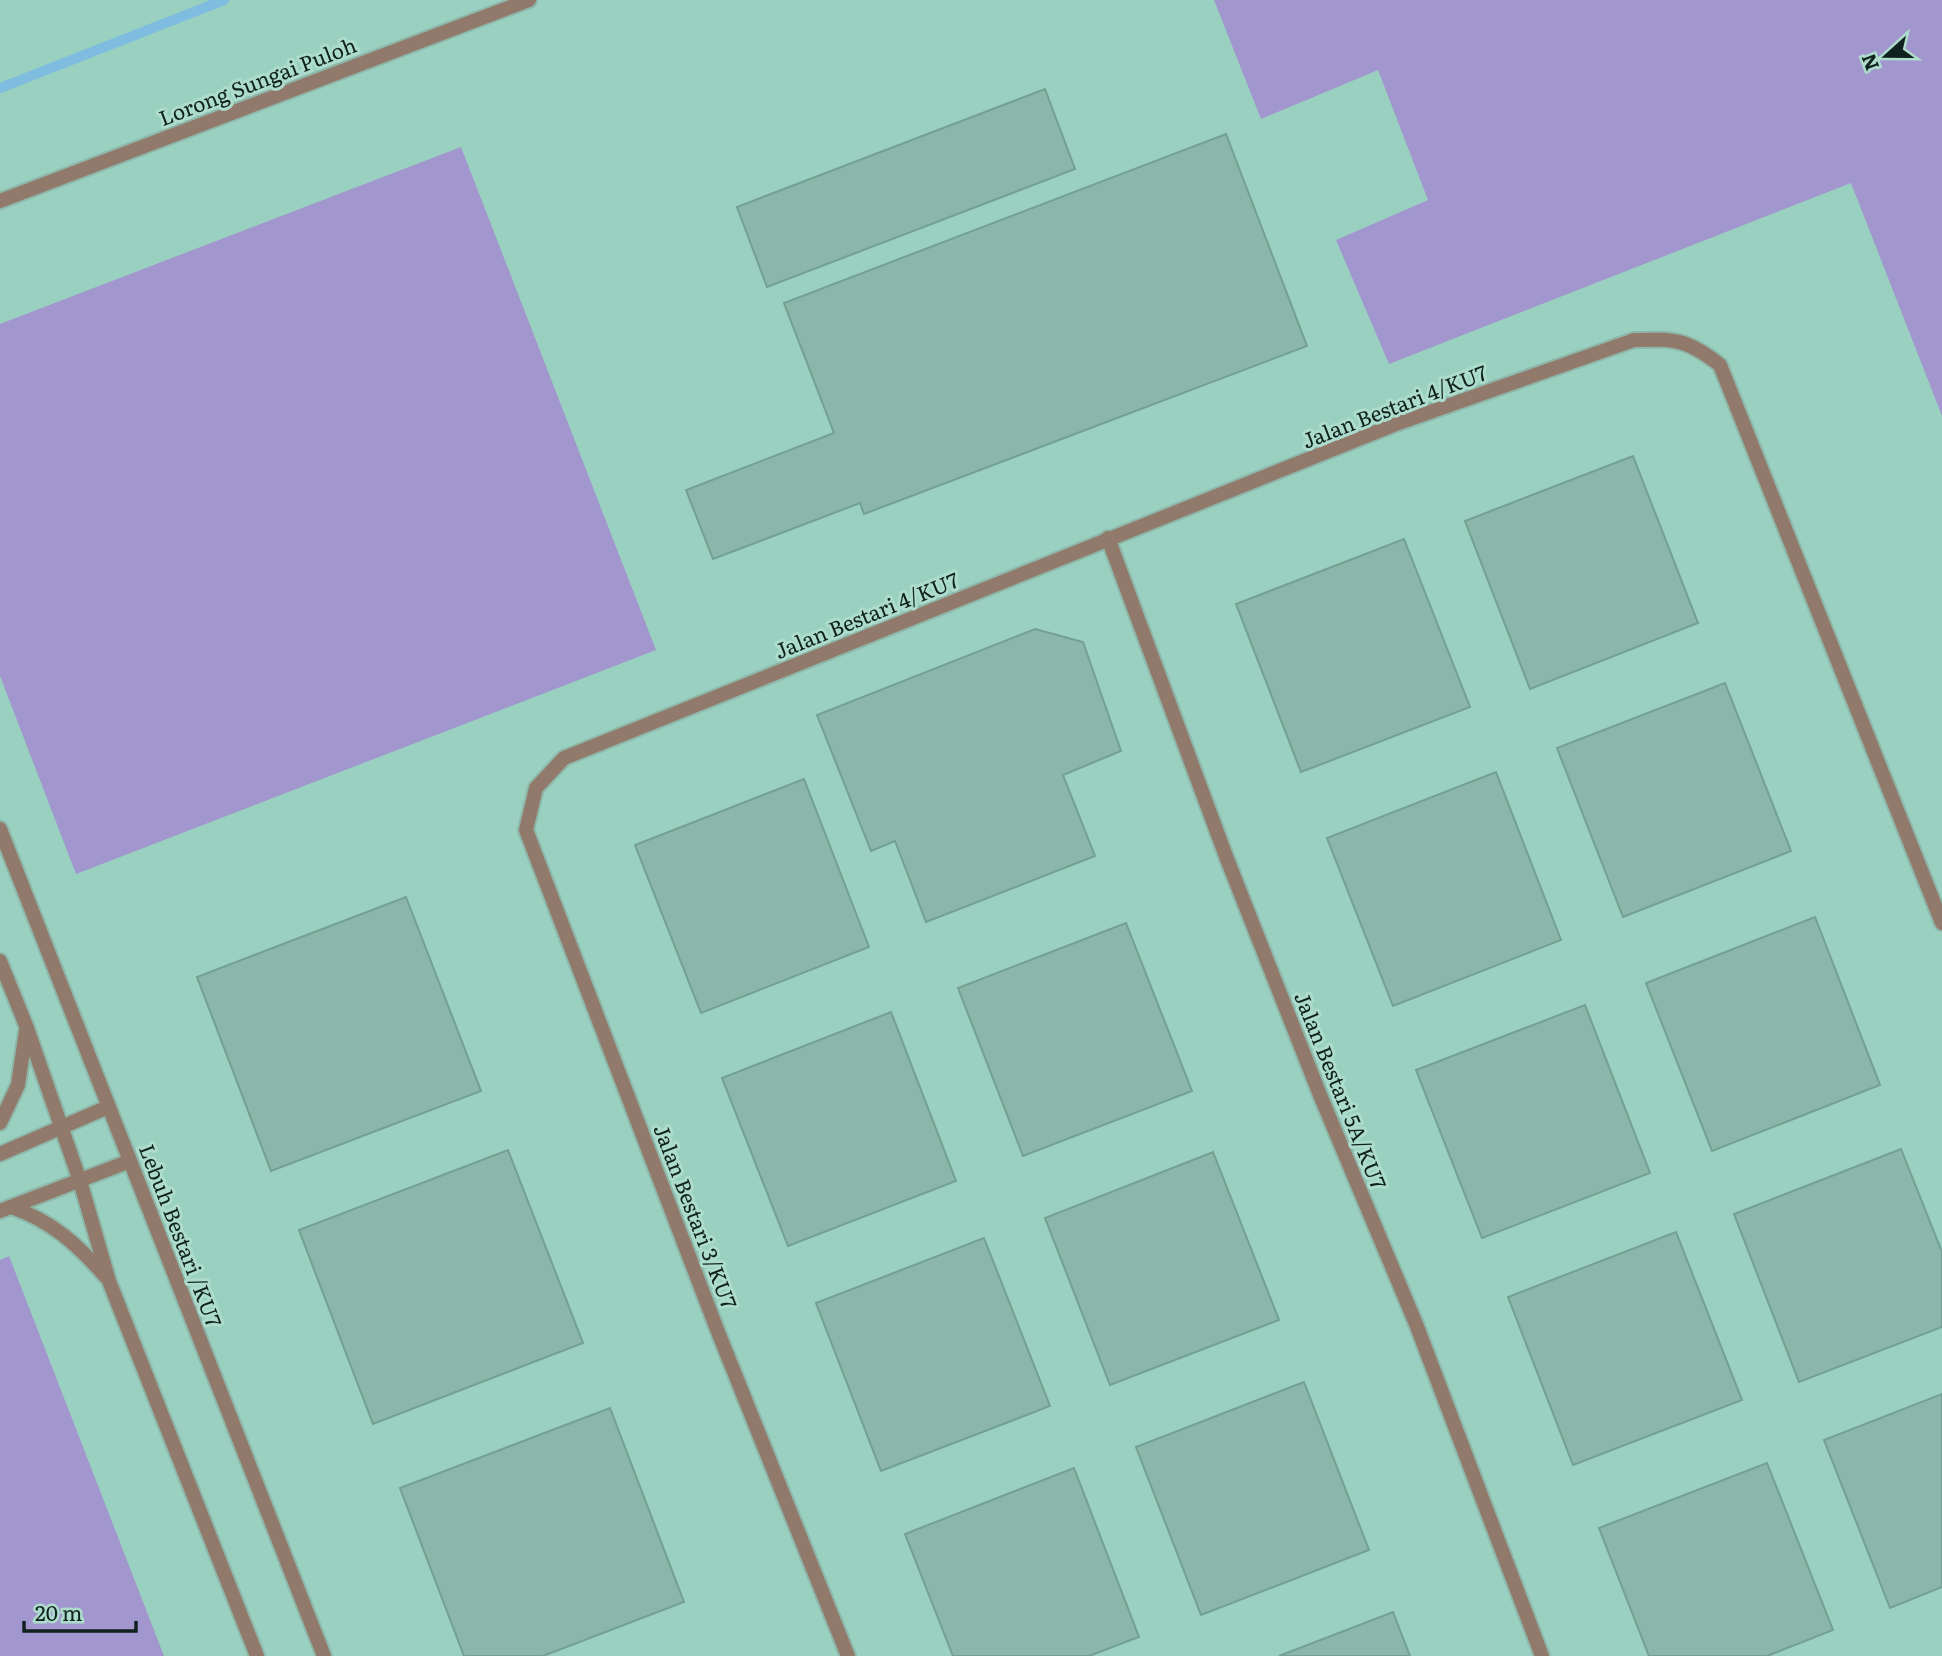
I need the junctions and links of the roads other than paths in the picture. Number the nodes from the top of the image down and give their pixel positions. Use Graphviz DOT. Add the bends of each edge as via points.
graph roads {
  1 [pos="529,0"];
  2 [pos="0,201"];
  3 [pos="1108,538"];
  4 [pos="536,788"];
  5 [pos="0,829"];
  6 [pos="1942,923"];
  7 [pos="0,961"];
  8 [pos="27,1028"];
  9 [pos="108,1107"];
  10 [pos="0,1123"];
  11 [pos="61,1129"];
  12 [pos="0,1154"];
  13 [pos="131,1161"];
  14 [pos="80,1181"];
  15 [pos="5,1209"];
  16 [pos="109,1281"];
  17 [pos="257,1656"];
  18 [pos="324,1656"];
  19 [pos="848,1656"];
  20 [pos="1542,1656"];
  1 -- 2 [label="street, Lorong Sungai Puloh"];
  3 -- 4 [label="street, Jalan Bestari 4/KU7" via="564,758"];
  3 -- 6 [label="street, Jalan Bestari 4/KU7" via="1396,424 1634,340 1694,344 1720,365"];
  3 -- 20 [label="street, Jalan Bestari 5A/KU7" via="1237,884 1416,1324"];
  4 -- 19 [label="street, Jalan Bestari 3/KU7" via="526,830"];
  5 -- 9 [label="street, Lebuh Bestari /KU7"];
  7 -- 8 [label="street"];
  8 -- 10 [label="street" via="18,1085"];
  8 -- 11 [label="street"];
  9 -- 11 [label="street"];
  9 -- 13 [label="street, Lebuh Bestari /KU7"];
  11 -- 12 [label="street"];
  11 -- 14 [label="street"];
  13 -- 14 [label="street"];
  13 -- 18 [label="street, Lebuh Bestari /KU7"];
  14 -- 15 [label="street"];
  14 -- 16 [label="street"];
  15 -- 16 [label="street" via="35,1215 74,1241"];
  16 -- 17 [label="street"];
}
